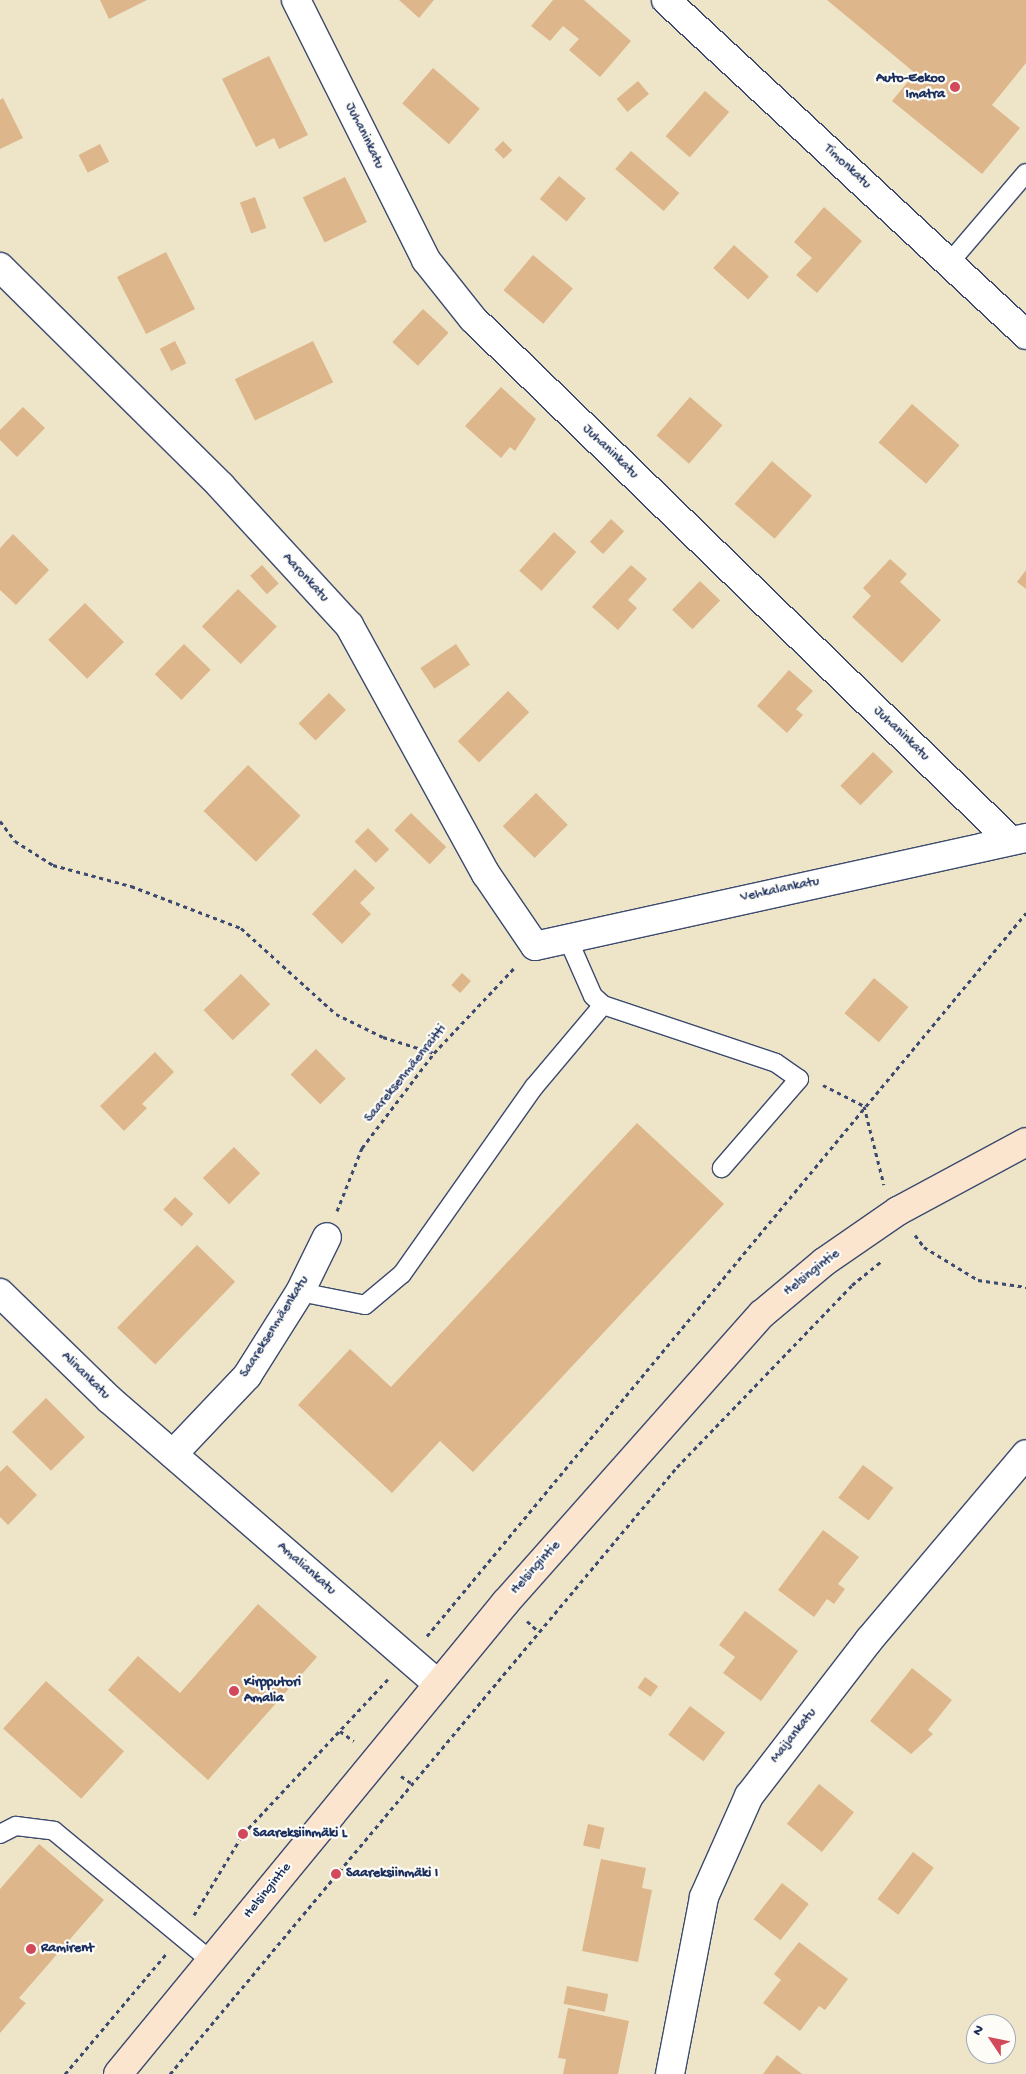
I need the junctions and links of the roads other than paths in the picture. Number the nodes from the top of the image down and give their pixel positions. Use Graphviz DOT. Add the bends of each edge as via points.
graph roads {
  1 [pos="296,0"];
  2 [pos="666,0"];
  3 [pos="1026,173"];
  4 [pos="950,262"];
  5 [pos="0,266"];
  6 [pos="1026,335"];
  7 [pos="1018,839"];
  8 [pos="567,937"];
  9 [pos="535,946"];
  10 [pos="603,1005"];
  11 [pos="1026,1142"];
  12 [pos="722,1168"];
  13 [pos="327,1237"];
  14 [pos="300,1292"];
  15 [pos="0,1293"];
  16 [pos="173,1454"];
  17 [pos="1026,1454"];
  18 [pos="438,1684"];
  19 [pos="0,1834"];
  20 [pos="211,1961"];
  21 [pos="118,2074"];
  22 [pos="670,2074"];
  1 -- 7 [label="street, Juhaninkatu" via="426,260 473,319"];
  2 -- 4 [label="street, Timonkatu"];
  3 -- 4 [label="lane"];
  4 -- 6 [label="street, Timonkatu"];
  5 -- 9 [label="street, Aaronkatu" via="221,486 349,625 486,874"];
  7 -- 8 [label="street, Vehkalankatu"];
  8 -- 9 [label="street, Vehkalankatu"];
  8 -- 10 [label="lane" via="593,996"];
  10 -- 12 [label="lane" via="776,1063 799,1080"];
  10 -- 14 [label="lane" via="534,1087 402,1274 366,1305"];
  11 -- 18 [label="main road, Helsingintie" via="898,1210 824,1262 762,1314"];
  13 -- 14 [label="street, Saareksenmäenkatu"];
  14 -- 16 [label="street, Saareksenmäenkatu" via="247,1376"];
  15 -- 16 [label="street, Alinankatu" via="109,1399"];
  16 -- 18 [label="street, Amaliankatu"];
  17 -- 22 [label="street, Maijankatu" via="869,1640 748,1796 704,1897"];
  18 -- 20 [label="main road, Helsingintie"];
  19 -- 20 [label="lane" via="16,1826 54,1831"];
  20 -- 21 [label="main road, Helsingintie"];
}
